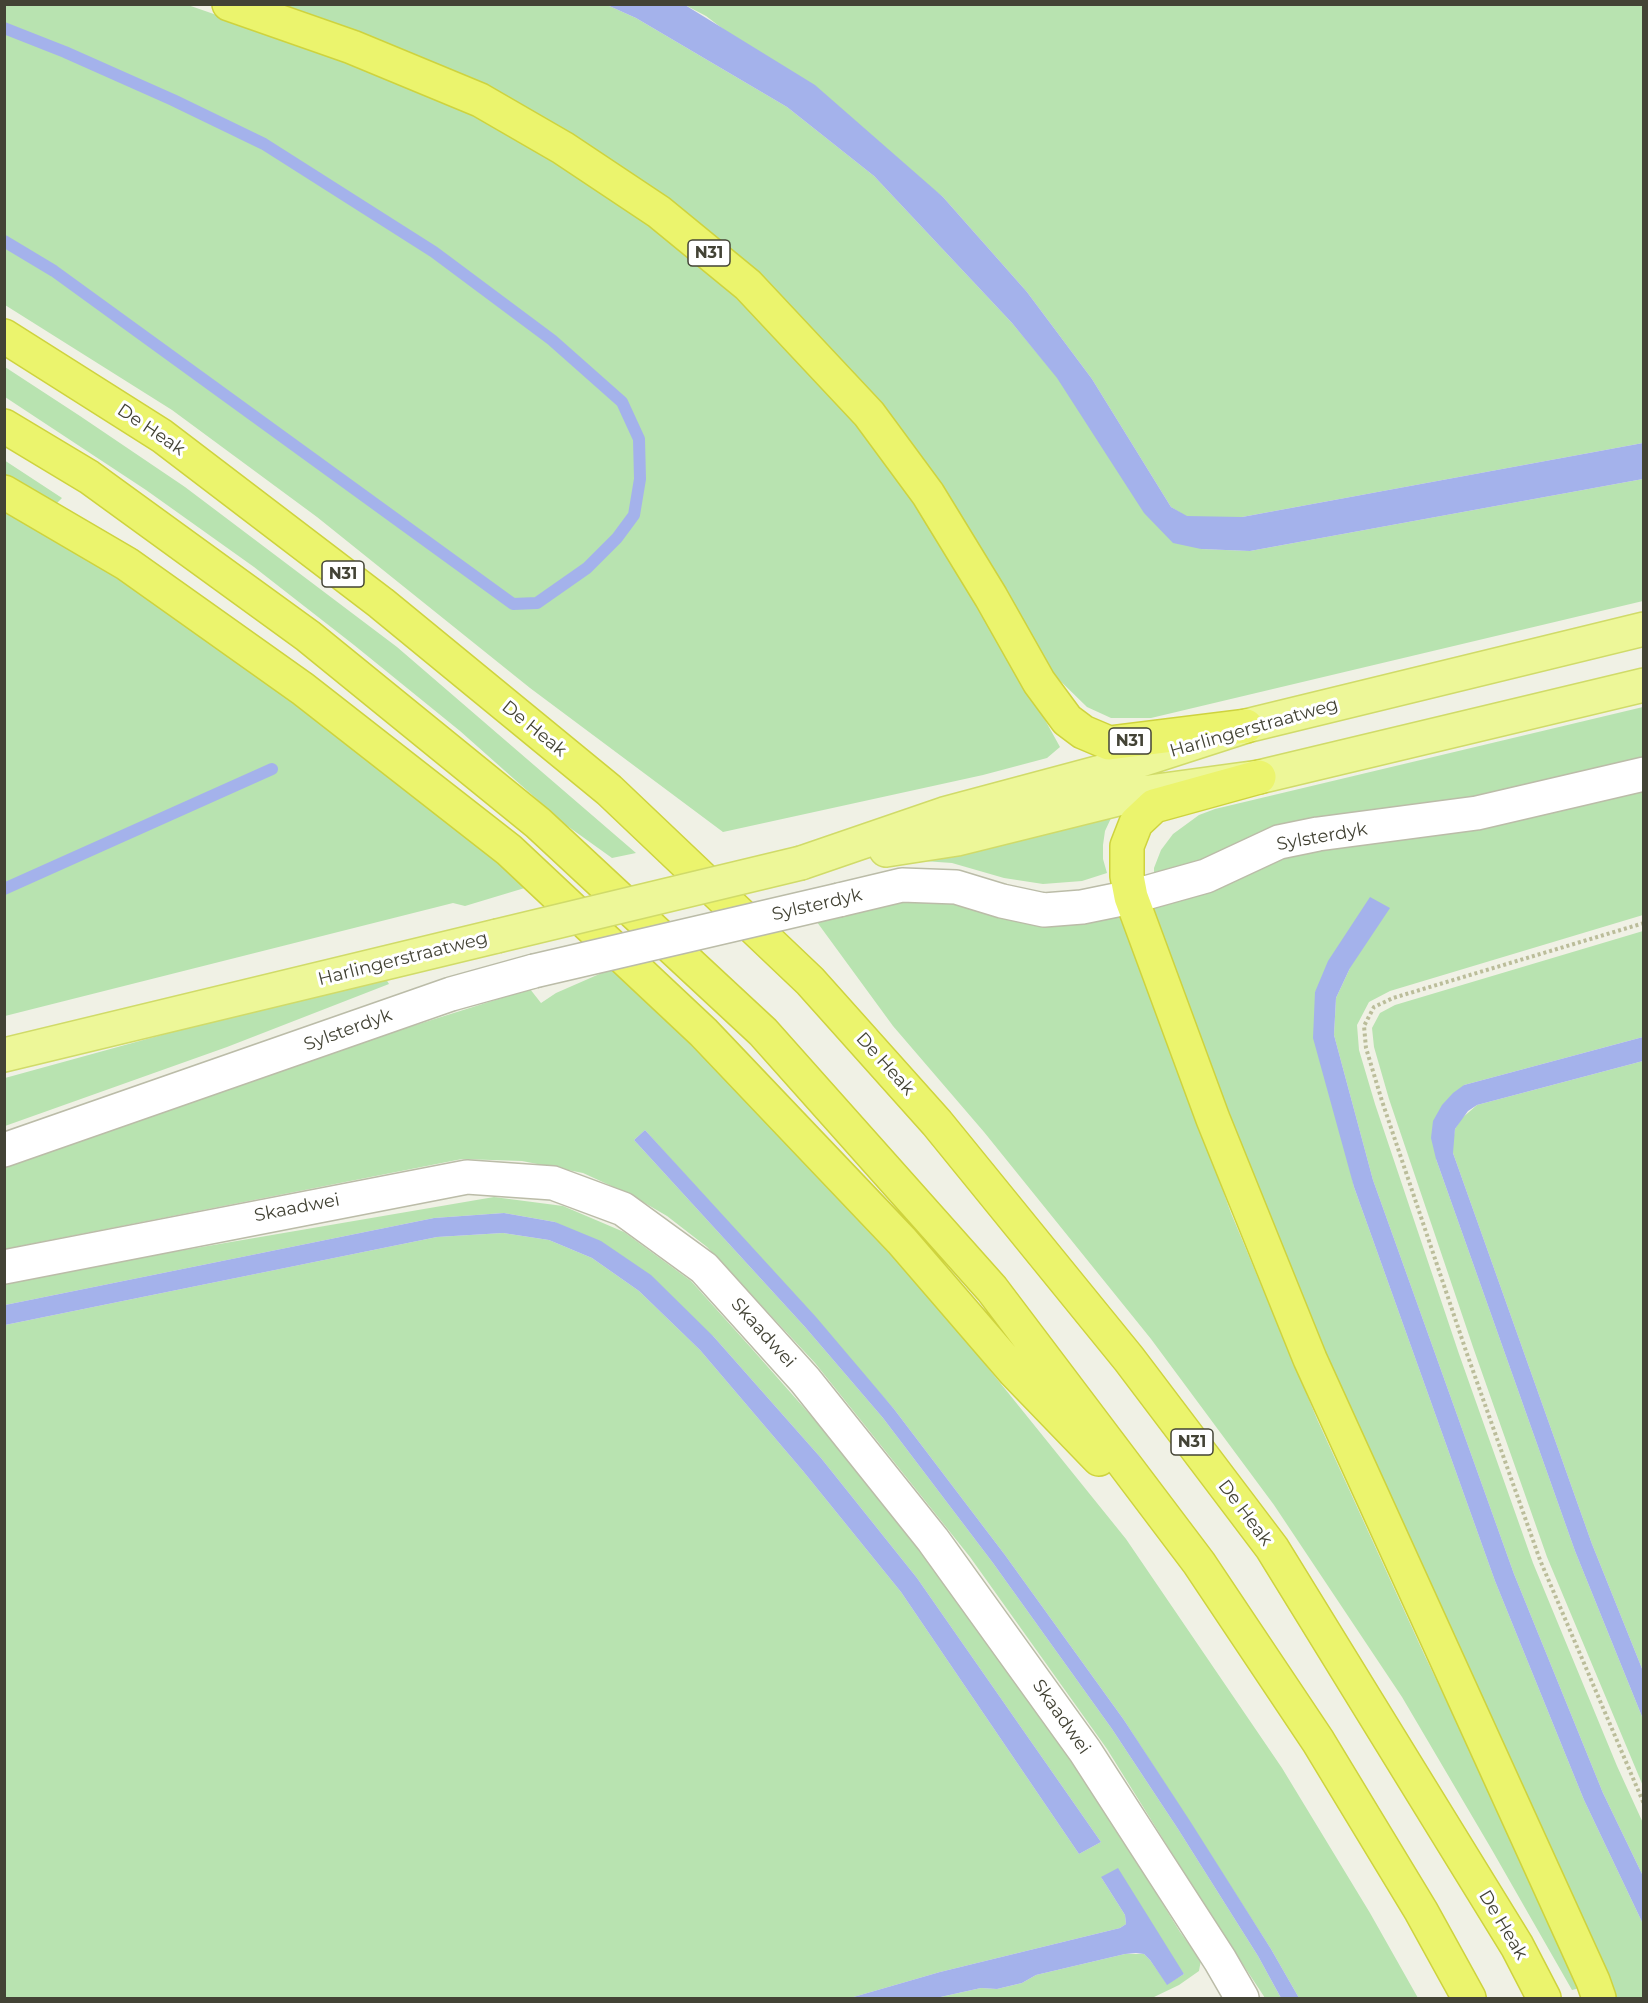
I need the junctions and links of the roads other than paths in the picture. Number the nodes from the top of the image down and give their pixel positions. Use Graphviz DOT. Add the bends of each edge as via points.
graph roads {
  1 [pos="229,4"];
  2 [pos="4,336"];
  3 [pos="4,426"];
  4 [pos="4,492"];
  5 [pos="1644,629"];
  6 [pos="1644,685"];
  7 [pos="1246,726"];
  8 [pos="1644,774"];
  9 [pos="1259,777"];
  10 [pos="801,863"];
  11 [pos="1131,897"];
  12 [pos="4,1055"];
  13 [pos="4,1150"];
  14 [pos="4,1267"];
  15 [pos="1199,1563"];
  16 [pos="1242,1998"];
  17 [pos="1469,1998"];
  18 [pos="1544,1998"];
  19 [pos="1599,1998"];
  1 -- 7 [label="highway, N31" via="352,47 480,100 563,148 659,212 748,285 869,414 928,494 1039,682 1067,720 1083,732 1109,743"];
  2 -- 18 [label="highway, De Heak / N31" via="162,436 381,603 609,790 810,981 937,1123 1130,1359 1272,1548 1517,1946"];
  3 -- 15 [label="highway" via="89,477 308,636 538,823 763,1032 992,1289"];
  4 -- 15 [label="highway" via="127,564 248,649 509,850 704,1033 901,1240 1014,1371"];
  5 -- 7 [label="main road, Harlingerstraatweg"];
  6 -- 9 [label="main road, Harlingerstraatweg"];
  7 -- 10 [label="main road, Harlingerstraatweg" via="1116,768 944,814"];
  8 -- 11 [label="street, Sylsterdyk" via="1477,813 1279,842 1206,876"];
  9 -- 10 [label="main road, Harlingerstraatweg" via="1142,793 957,839"];
  9 -- 11 [label="highway" via="1154,806 1136,823 1128,846"];
  10 -- 12 [label="main road, Harlingerstraatweg, bridge"];
  11 -- 13 [label="street, Sylsterdyk, bridge" via="1044,910 956,888 902,885 451,994"];
  11 -- 19 [label="highway" via="1213,1119 1310,1359"];
  14 -- 16 [label="street, Skaadwei" via="467,1176 553,1183 623,1209 704,1268 805,1380 933,1540 1085,1751"];
  15 -- 17 [label="highway" via="1318,1741"];
}
